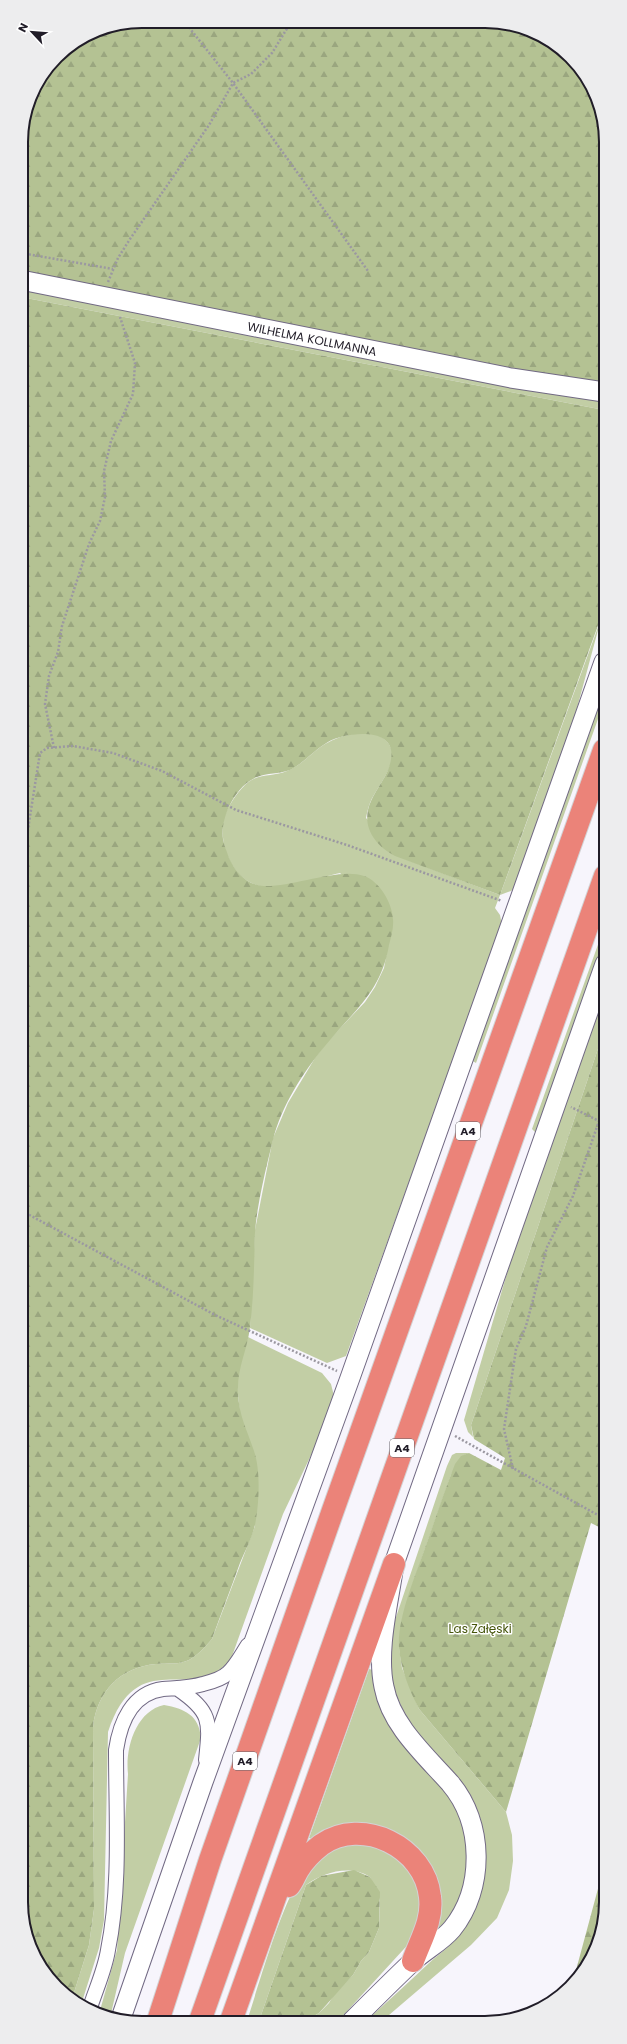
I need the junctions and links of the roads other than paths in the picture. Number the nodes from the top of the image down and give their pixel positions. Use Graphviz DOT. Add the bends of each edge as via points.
graph roads {
  1 [pos="28,281"];
  2 [pos="599,391"];
  3 [pos="599,676"];
  4 [pos="599,764"];
  5 [pos="599,893"];
  6 [pos="599,981"];
  7 [pos="394,1564"];
  8 [pos="257,1632"];
  9 [pos="178,1689"];
  10 [pos="203,1782"];
  11 [pos="269,1910"];
  12 [pos="413,1961"];
  13 [pos="91,2004"];
  14 [pos="122,2014"];
  15 [pos="158,2016"];
  16 [pos="202,2016"];
  17 [pos="233,2016"];
  18 [pos="357,2016"];
  1 -- 2 [label="street, WILHELMA KOLLMANNA" via="511,378"];
  3 -- 8 [label="street" via="350,1378"];
  4 -- 15 [label="highway, A4" via="329,1520"];
  5 -- 16 [label="highway, A4"];
  6 -- 7 [label="street"];
  7 -- 11 [label="highway"];
  7 -- 12 [label="street" via="381,1647 384,1688 404,1731 458,1794 469,1818 476,1848 476,1872 470,1895 459,1919 446,1936"];
  8 -- 9 [label="street" via="229,1673 213,1682"];
  8 -- 10 [label="street"];
  9 -- 10 [label="street" via="194,1700 206,1715 208,1735"];
  9 -- 13 [label="street" via="162,1689 144,1696 129,1709 119,1732 116,1750 116,1871 113,1918 108,1952"];
  10 -- 14 [label="street"];
  11 -- 12 [label="highway" via="291,1883 306,1858 328,1840 349,1834 366,1834 385,1839 403,1849 418,1865 427,1882 430,1895 429,1921"];
  11 -- 17 [label="highway"];
  12 -- 18 [label="street"];
}
